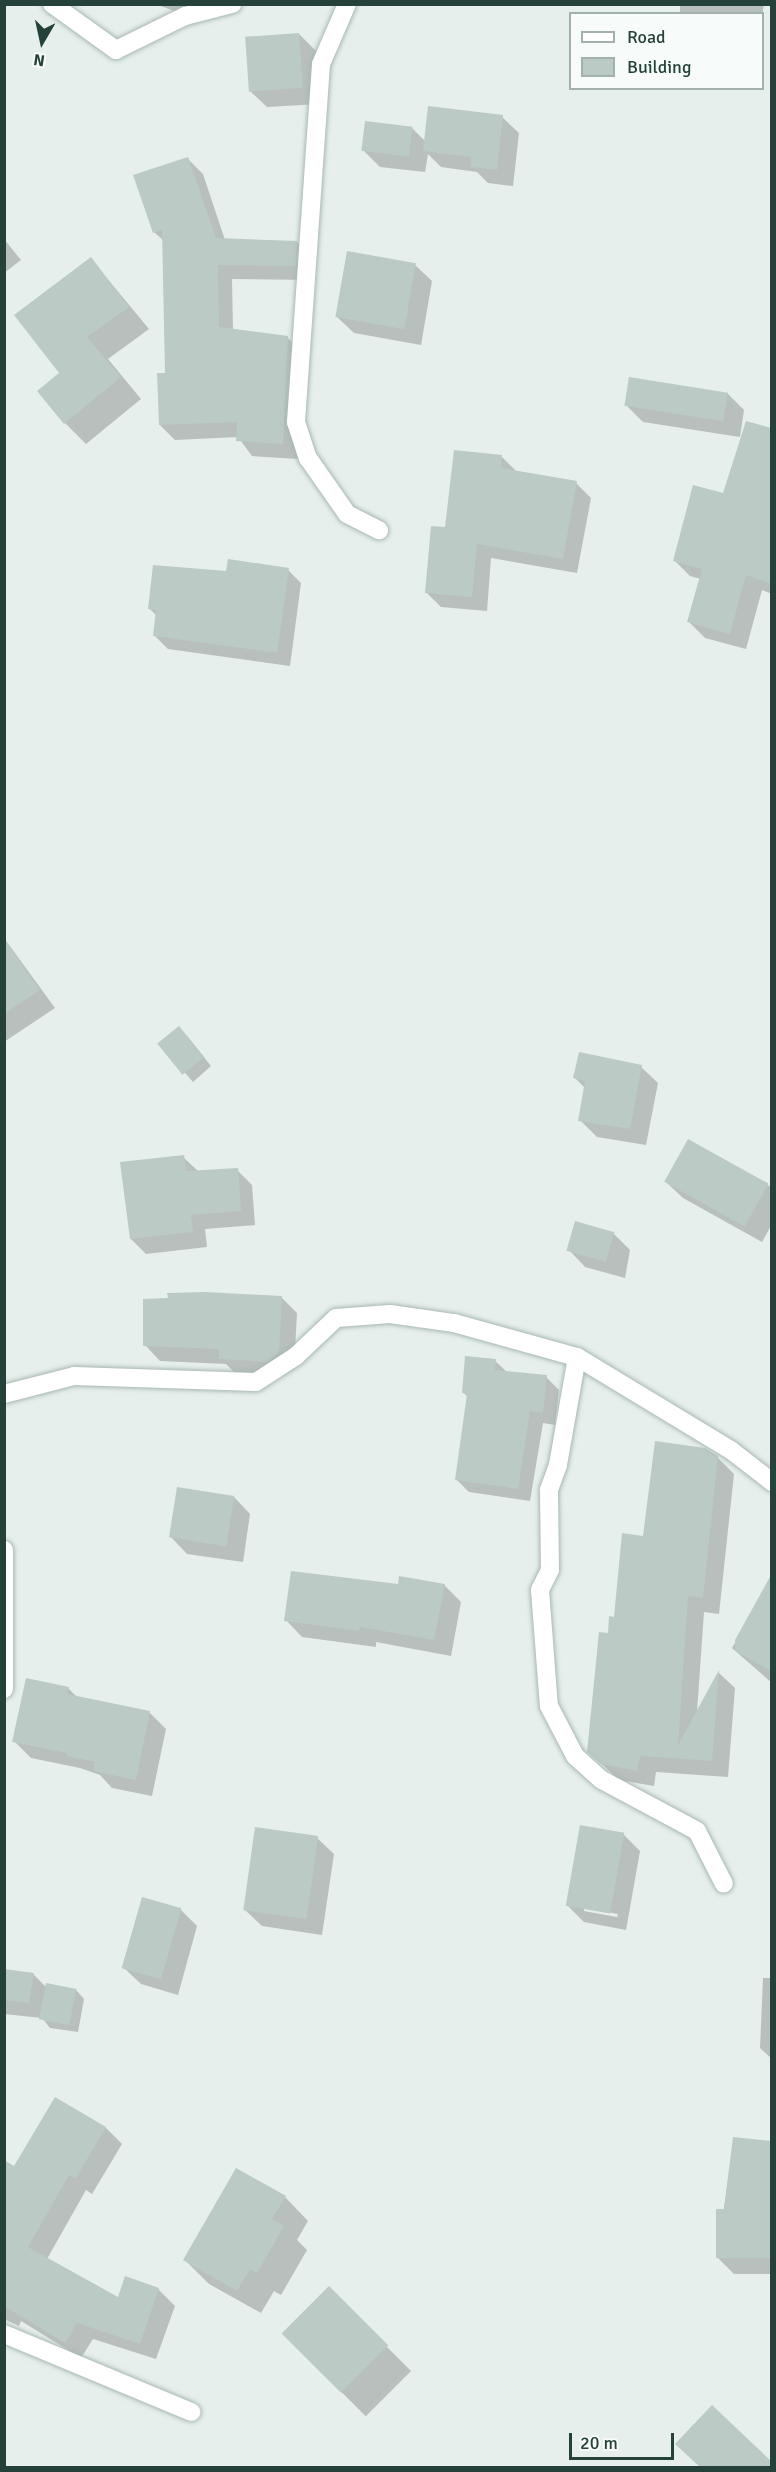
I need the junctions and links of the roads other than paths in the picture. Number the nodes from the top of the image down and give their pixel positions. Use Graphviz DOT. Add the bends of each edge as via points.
graph roads {
  1 [pos="52,4"];
  2 [pos="232,4"];
  3 [pos="347,4"];
  4 [pos="379,530"];
  5 [pos="577,1357"];
  6 [pos="4,1394"];
  7 [pos="771,1482"];
  8 [pos="4,1550"];
  9 [pos="4,1689"];
  10 [pos="724,1884"];
  11 [pos="4,2334"];
  12 [pos="191,2412"];
  1 -- 2 [label="street" via="116,50 185,16"];
  3 -- 4 [label="street" via="321,64 296,422 308,458 347,514"];
  5 -- 6 [label="street" via="454,1323 390,1314 336,1318 296,1356 256,1382 74,1376"];
  5 -- 7 [label="street" via="732,1451"];
  5 -- 10 [label="street" via="558,1465 549,1490 550,1570 540,1590 549,1706 575,1756 602,1780 697,1831"];
  8 -- 9 [label="street"];
  11 -- 12 [label="street"];
}
